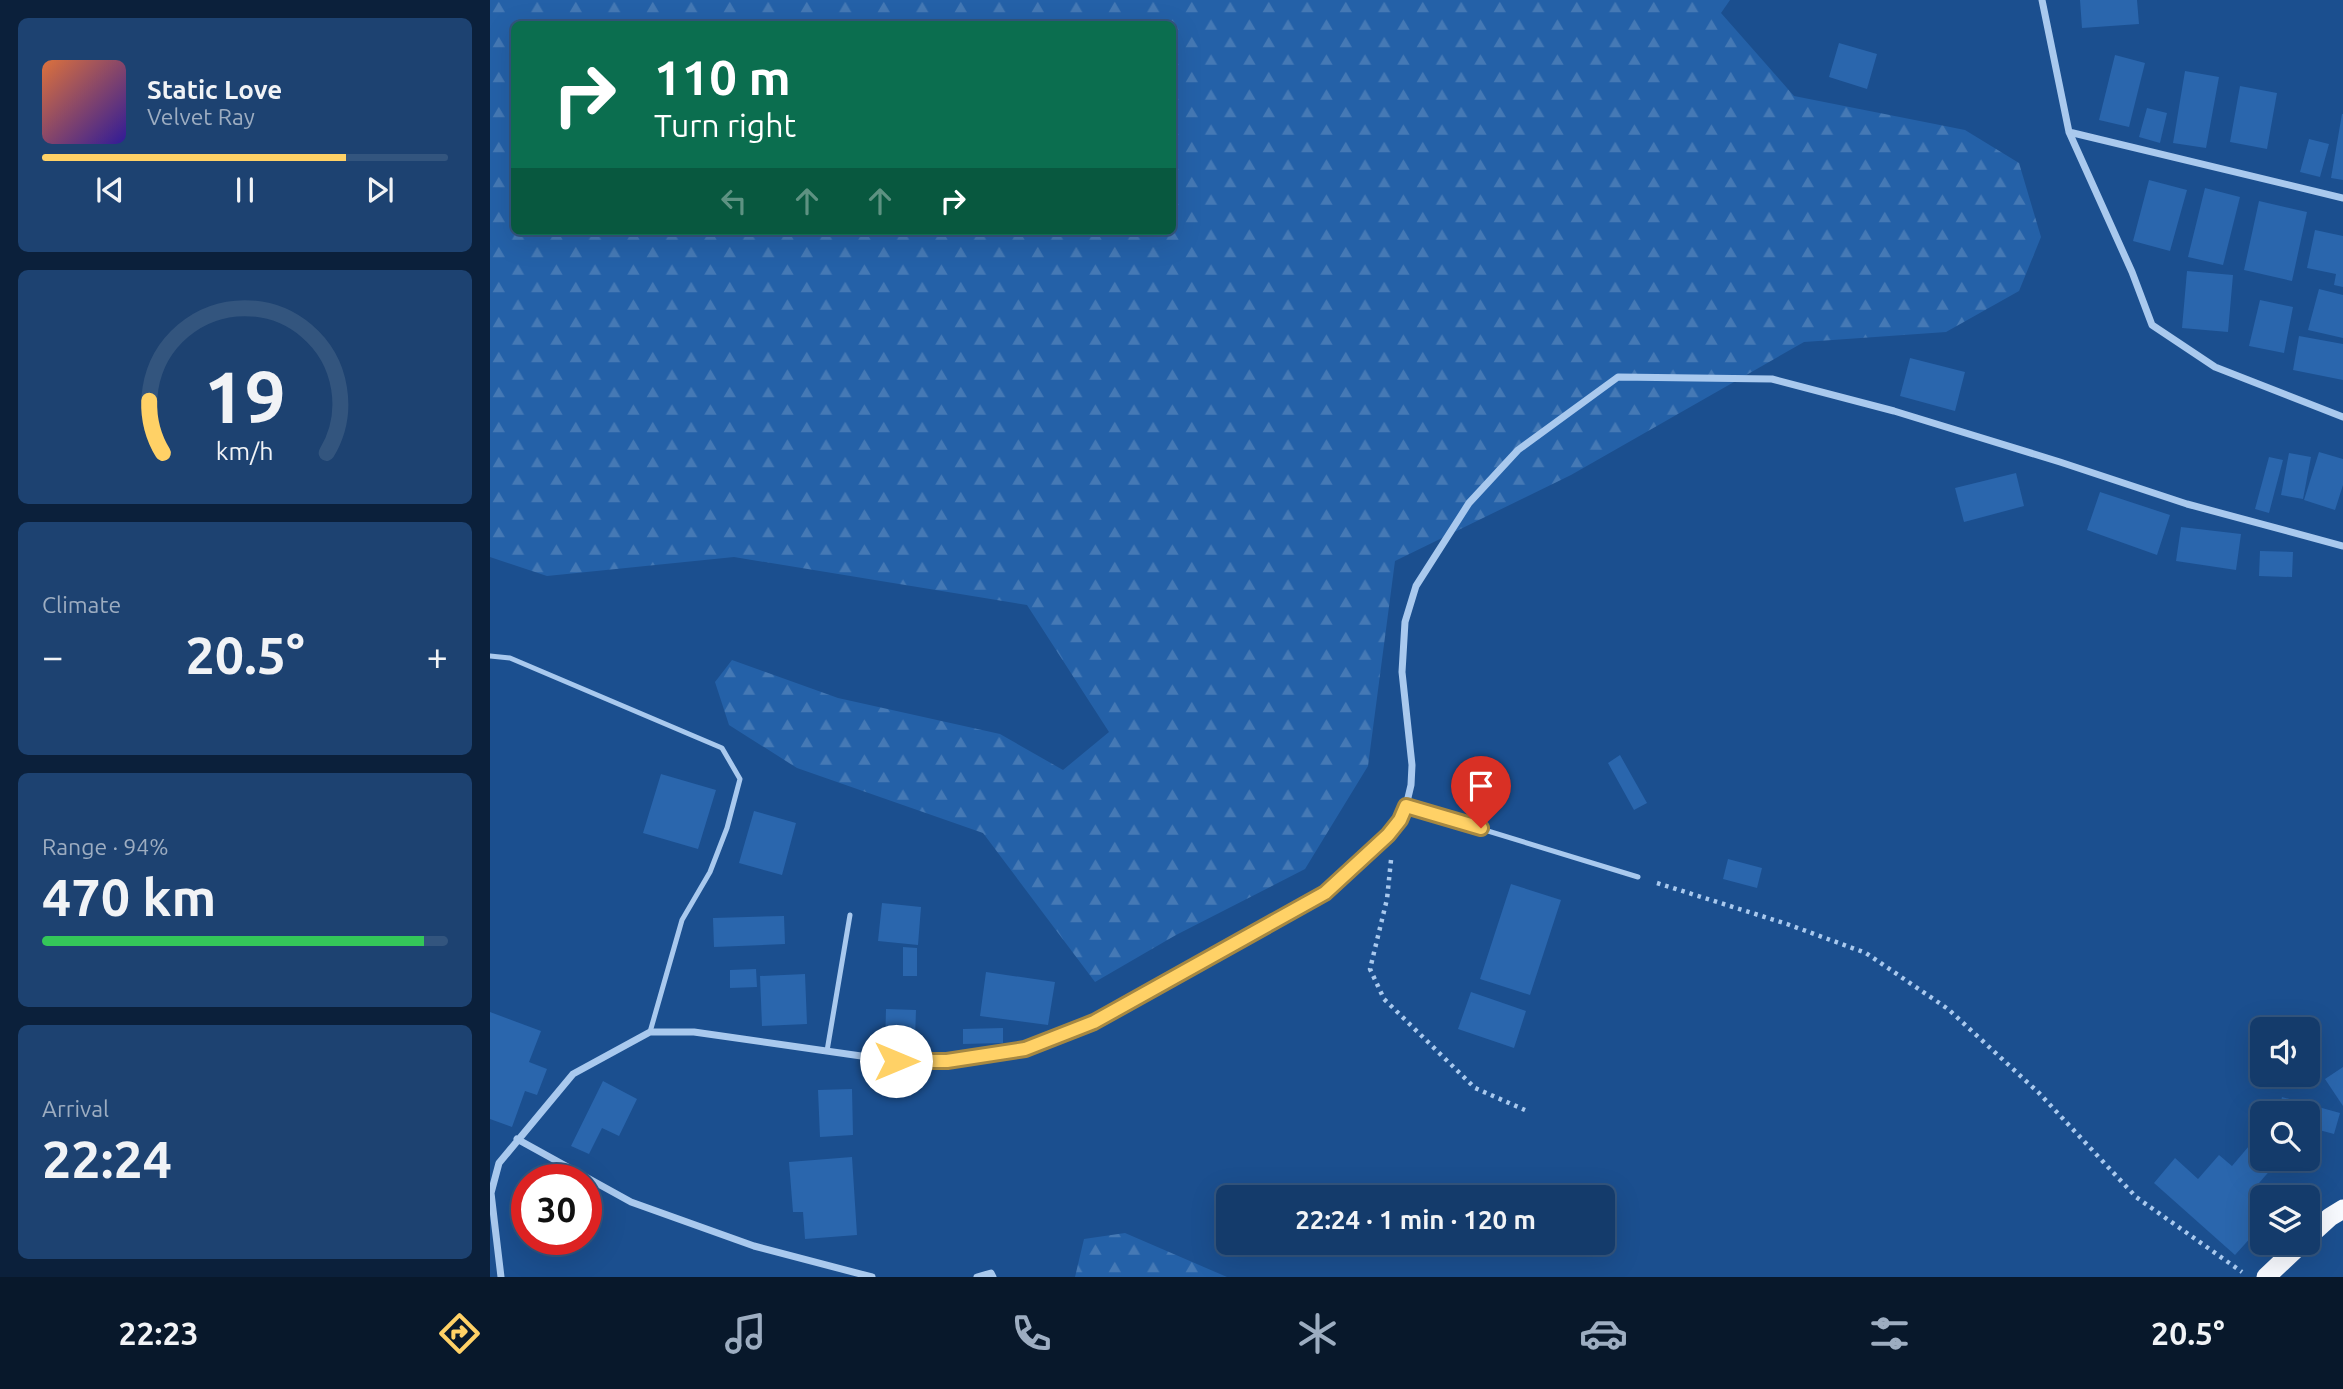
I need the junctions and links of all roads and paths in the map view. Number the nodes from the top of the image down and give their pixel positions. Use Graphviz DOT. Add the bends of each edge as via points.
graph roads {
  1 [pos="2042,0"];
  2 [pos="2069,132"];
  3 [pos="2343,198"];
  4 [pos="2343,417"];
  5 [pos="2343,546"];
  6 [pos="490,656"];
  7 [pos="1406,806"];
  8 [pos="1388,835"];
  9 [pos="1638,877"];
  10 [pos="849,915"];
  11 [pos="650,1032"];
  12 [pos="827,1051"];
  13 [pos="1525,1110"];
  14 [pos="517,1139"];
  15 [pos="2343,1209"];
  16 [pos="2320,1226"];
  17 [pos="2289,1255"];
  18 [pos="501,1277"];
  19 [pos="872,1277"];
  20 [pos="977,1277"];
  21 [pos="993,1277"];
  22 [pos="2248,1277"];
  23 [pos="2266,1277"];
  1 -- 2 [label="street"];
  2 -- 3 [label="street"];
  2 -- 4 [label="street" via="2152,325 2215,367"];
  5 -- 7 [label="street" via="2187,504 1894,411 1772,379 1618,377 1518,450 1469,503 1416,586 1405,622 1402,672 1412,765"];
  6 -- 11 [label="lane" via="510,658 722,748 740,779 710,872 682,920"];
  7 -- 8 [label="street"];
  7 -- 9 [label="lane"];
  8 -- 12 [label="street" via="1325,893 1094,1022 1036,1045 947,1061 896,1061"];
  8 -- 13 [label="path" via="1392,865 1370,969 1384,999 1475,1088"];
  9 -- 22 [label="path" via="1866,953 1948,1009 2039,1093 2136,1197"];
  10 -- 12 [label="lane"];
  11 -- 12 [label="street" via="694,1032"];
  11 -- 14 [label="street" via="573,1074"];
  14 -- 18 [label="street" via="499,1163 491,1193"];
  14 -- 19 [label="street" via="631,1202 754,1246"];
  15 -- 16 [label="highway"];
  17 -- 23 [label="highway"];
  20 -- 21 [label="street" via="991,1273"];
}
